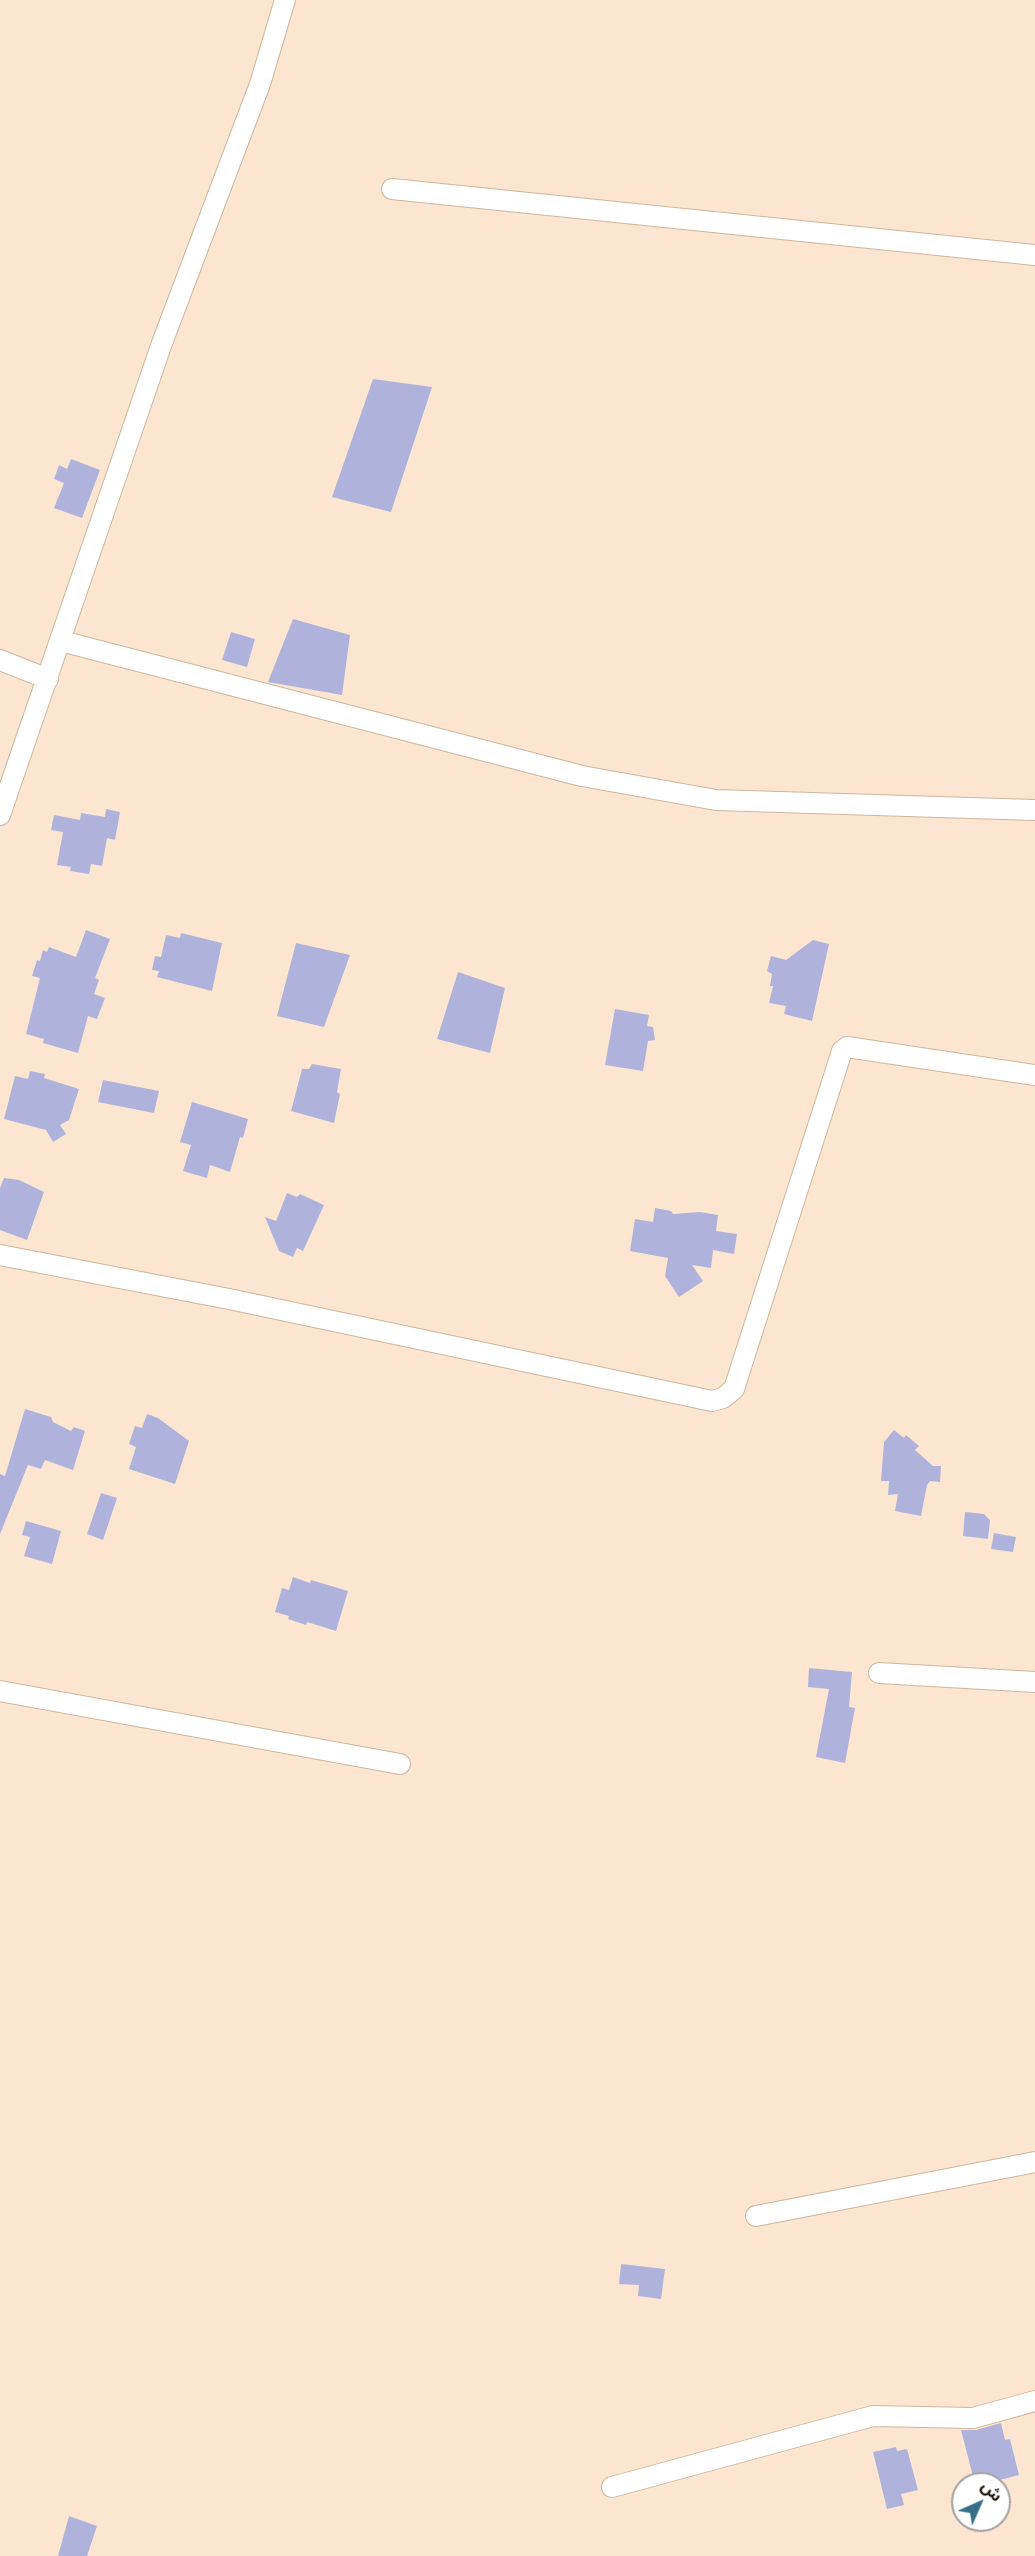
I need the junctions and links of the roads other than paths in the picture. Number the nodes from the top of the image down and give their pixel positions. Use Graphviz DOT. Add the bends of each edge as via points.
graph roads {
  1 [pos="285,0"];
  2 [pos="392,189"];
  3 [pos="1035,255"];
  4 [pos="61,641"];
  5 [pos="0,660"];
  6 [pos="48,679"];
  7 [pos="1035,810"];
  8 [pos="0,815"];
  9 [pos="1035,1075"];
  10 [pos="0,1255"];
  11 [pos="879,1673"];
  12 [pos="1035,1682"];
  13 [pos="0,1691"];
  14 [pos="400,1764"];
  15 [pos="1035,2162"];
  16 [pos="756,2216"];
  17 [pos="1035,2401"];
  18 [pos="612,2487"];
  1 -- 4 [label="street" via="260,84 162,344"];
  2 -- 3 [label="street"];
  4 -- 6 [label="street"];
  4 -- 7 [label="street" via="582,776 716,800"];
  5 -- 6 [label="street"];
  6 -- 8 [label="street"];
  9 -- 10 [label="street" via="847,1047 842,1051 734,1389 712,1401"];
  11 -- 12 [label="street"];
  13 -- 14 [label="street"];
  15 -- 16 [label="street"];
  17 -- 18 [label="street" via="973,2418 873,2415"];
}
